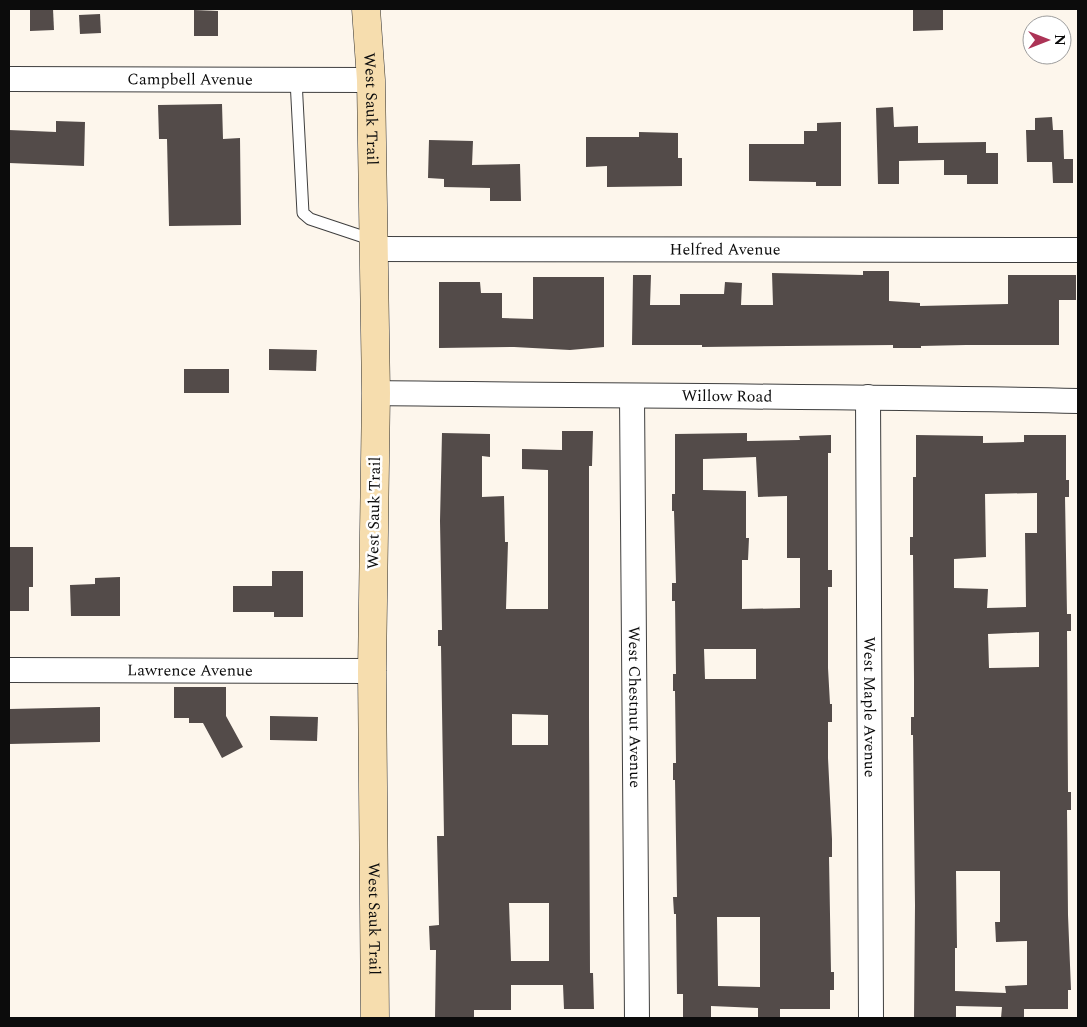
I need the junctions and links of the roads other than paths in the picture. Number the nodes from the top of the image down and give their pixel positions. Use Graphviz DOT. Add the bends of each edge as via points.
graph roads {
  1 [pos="366,9"];
  2 [pos="9,79"];
  3 [pos="296,80"];
  4 [pos="371,80"];
  5 [pos="373,244"];
  6 [pos="1078,250"];
  7 [pos="376,393"];
  8 [pos="632,397"];
  9 [pos="868,397"];
  10 [pos="1078,402"];
  11 [pos="9,670"];
  12 [pos="372,671"];
  13 [pos="375,1018"];
  14 [pos="637,1018"];
  15 [pos="871,1018"];
  1 -- 4 [label="main road, West Sauk Trail"];
  2 -- 3 [label="street, Campbell Avenue"];
  3 -- 4 [label="street, Campbell Avenue"];
  3 -- 5 [label="lane" via="303,214"];
  4 -- 5 [label="main road, West Sauk Trail"];
  5 -- 6 [label="street, Helfred Avenue"];
  5 -- 7 [label="main road, West Sauk Trail"];
  7 -- 8 [label="street, Willow Road"];
  7 -- 12 [label="main road, West Sauk Trail"];
  8 -- 9 [label="street, Willow Road"];
  8 -- 14 [label="street, West Chestnut Avenue"];
  9 -- 10 [label="street, Willow Road"];
  9 -- 15 [label="street, West Maple Avenue"];
  11 -- 12 [label="street, Lawrence Avenue"];
  12 -- 13 [label="main road, West Sauk Trail"];
}
